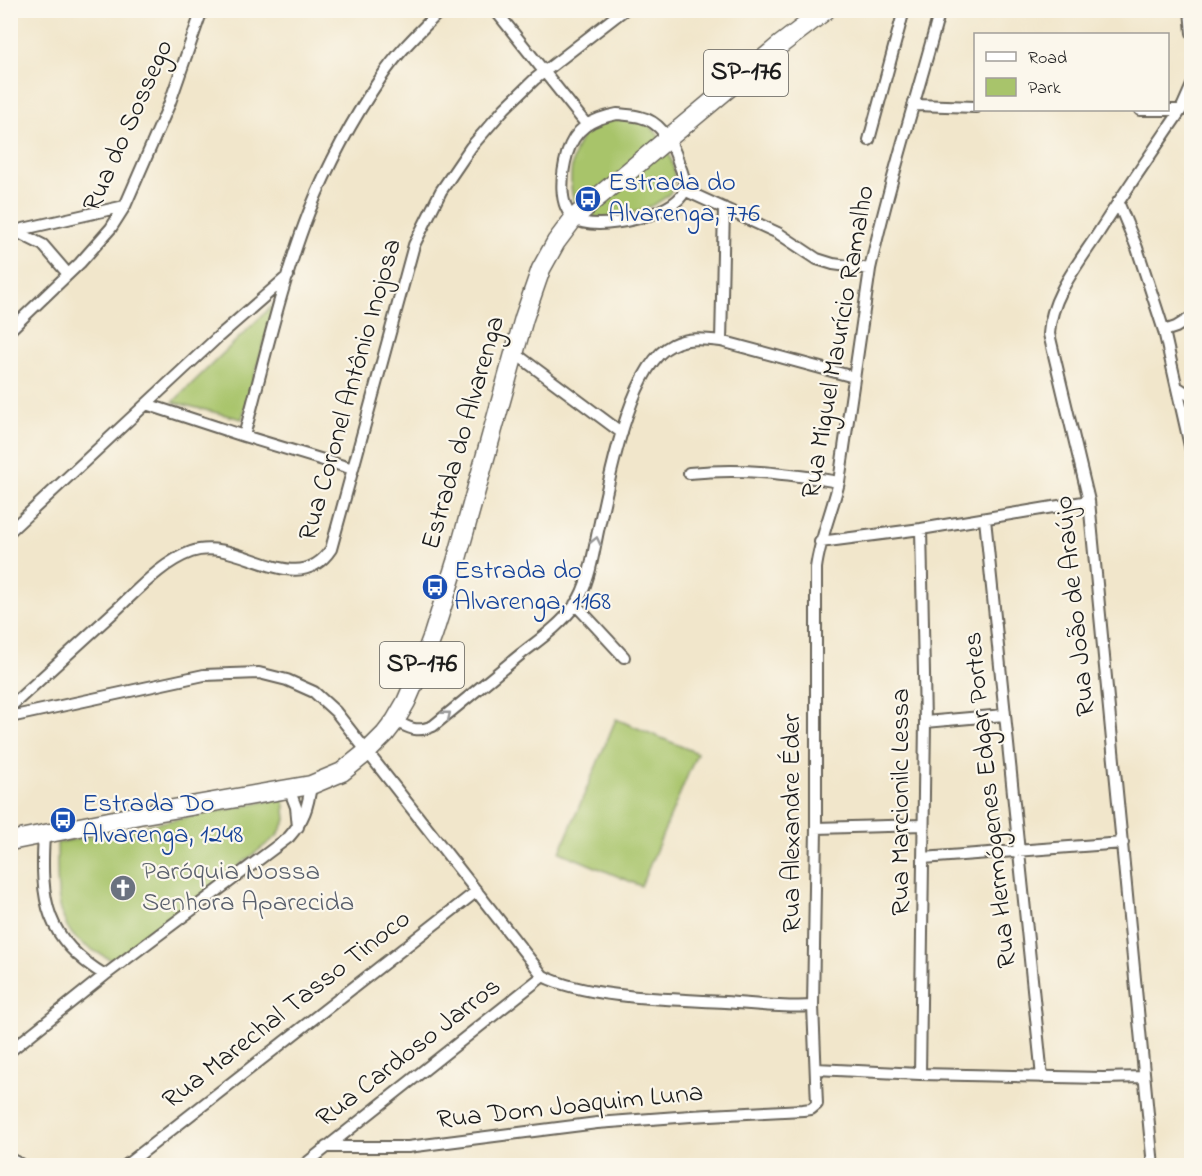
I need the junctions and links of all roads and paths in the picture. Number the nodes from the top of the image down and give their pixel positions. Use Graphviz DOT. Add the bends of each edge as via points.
graph roads {
  1 [pos="202,10"];
  2 [pos="441,10"];
  3 [pos="495,10"];
  4 [pos="624,10"];
  5 [pos="826,10"];
  6 [pos="904,10"];
  7 [pos="940,10"];
  8 [pos="1190,10"];
  9 [pos="1191,33"];
  10 [pos="543,72"];
  11 [pos="1191,85"];
  12 [pos="915,105"];
  13 [pos="974,107"];
  14 [pos="1169,110"];
  15 [pos="1181,110"];
  16 [pos="586,124"];
  17 [pos="669,138"];
  18 [pos="869,140"];
  19 [pos="684,190"];
  20 [pos="1118,202"];
  21 [pos="125,206"];
  22 [pos="723,208"];
  23 [pos="574,218"];
  24 [pos="12,232"];
  25 [pos="870,269"];
  26 [pos="68,274"];
  27 [pos="288,276"];
  28 [pos="1191,317"];
  29 [pos="10,330"];
  30 [pos="1164,331"];
  31 [pos="721,341"];
  32 [pos="516,354"];
  33 [pos="854,377"];
  34 [pos="1177,387"];
  35 [pos="1191,398"];
  36 [pos="146,404"];
  37 [pos="622,433"];
  38 [pos="244,436"];
  39 [pos="1191,455"];
  40 [pos="353,469"];
  41 [pos="688,473"];
  42 [pos="839,482"];
  43 [pos="1089,501"];
  44 [pos="985,519"];
  45 [pos="921,529"];
  46 [pos="10,531"];
  47 [pos="820,542"];
  48 [pos="575,604"];
  49 [pos="624,657"];
  50 [pos="10,707"];
  51 [pos="1004,715"];
  52 [pos="10,717"];
  53 [pos="395,721"];
  54 [pos="925,722"];
  55 [pos="368,752"];
  56 [pos="311,785"];
  57 [pos="289,789"];
  58 [pos="923,825"];
  59 [pos="298,827"];
  60 [pos="816,828"];
  61 [pos="44,835"];
  62 [pos="10,841"];
  63 [pos="1123,843"];
  64 [pos="1019,850"];
  65 [pos="924,858"];
  66 [pos="477,891"];
  67 [pos="105,975"];
  68 [pos="543,976"];
  69 [pos="813,1006"];
  70 [pos="13,1046"];
  71 [pos="816,1069"];
  72 [pos="920,1074"];
  73 [pos="1042,1077"];
  74 [pos="1143,1077"];
  75 [pos="817,1104"];
  76 [pos="326,1147"];
  77 [pos="10,1160"];
  78 [pos="24,1166"];
  79 [pos="125,1166"];
  80 [pos="303,1166"];
  81 [pos="1153,1166"];
  1 -- 21 [label="street, Rua do Sossego" via="169,105"];
  2 -- 27 [label="street" via="381,77 344,138 309,213"];
  3 -- 10 [label="street"];
  4 -- 10 [label="street, Rua Coronel Antônio Inojosa"];
  5 -- 17 [label="main road, Estrada do Alvarenga / SP-176"];
  6 -- 18 [label="street"];
  7 -- 12 [label="street, Rua Miguel Maurício Ramalho"];
  8 -- 9 [label="street"];
  10 -- 16 [label="street"];
  10 -- 40 [label="street, Rua Coronel Antônio Inojosa" via="471,147 441,191 414,245"];
  11 -- 15 [label="street, Rua João de Araújo"];
  12 -- 13 [label="street"];
  12 -- 25 [label="street, Rua Miguel Maurício Ramalho" via="886,196"];
  14 -- 15 [label="street"];
  15 -- 20 [label="street, Rua João de Araújo"];
  16 -- 17 [label="street" via="617,114 641,117"];
  16 -- 23 [label="street" via="570,144 563,177 563,192"];
  17 -- 19 [label="street"];
  17 -- 23 [label="main road, Estrada do Alvarenga / SP-176"];
  19 -- 22 [label="street"];
  19 -- 23 [label="street" via="669,206 632,220 594,224"];
  20 -- 30 [label="street"];
  20 -- 43 [label="street, Rua João de Araújo" via="1075,268 1050,318 1053,358"];
  21 -- 24 [label="street"];
  21 -- 26 [label="street, Rua do Sossego" via="111,228"];
  22 -- 25 [label="street" via="778,233 817,259"];
  22 -- 31 [label="street"];
  23 -- 32 [label="main road, Estrada do Alvarenga / SP-176" via="541,269"];
  24 -- 26 [label="street" via="43,245"];
  25 -- 33 [label="street, Rua Miguel Maurício Ramalho"];
  26 -- 29 [label="street, Rua do Sossego"];
  27 -- 36 [label="street"];
  27 -- 38 [label="street"];
  28 -- 30 [label="street"];
  30 -- 34 [label="street"];
  31 -- 33 [label="street"];
  31 -- 37 [label="street" via="686,340 659,355 644,373"];
  32 -- 37 [label="street"];
  32 -- 53 [label="main road, Estrada do Alvarenga / SP-176" via="433,634"];
  33 -- 42 [label="street, Rua Miguel Maurício Ramalho"];
  34 -- 35 [label="street"];
  34 -- 39 [label="street"];
  36 -- 38 [label="street"];
  36 -- 46 [label="street"];
  48 -- 37 [label="street, one-way" via="592,561"];
  38 -- 40 [label="street"];
  40 -- 50 [label="street, Rua Coronel Antônio Inojosa" via="331,549 314,566 297,571 230,552 193,551 157,573"];
  41 -- 42 [label="street" via="764,471"];
  42 -- 47 [label="street, Rua Miguel Maurício Ramalho"];
  43 -- 44 [label="street"];
  43 -- 63 [label="street, Rua João de Araújo"];
  44 -- 45 [label="street"];
  44 -- 51 [label="street, Rua Hermógenes Edgar Portes"];
  45 -- 47 [label="street"];
  45 -- 54 [label="street, Rua Marcionilc Lessa"];
  47 -- 60 [label="street, Rua Alexandre Éder" via="815,588"];
  48 -- 49 [label="street"];
  53 -- 48 [label="street, one-way" via="422,731 432,726 545,635"];
  51 -- 54 [label="street"];
  51 -- 64 [label="street, Rua Hermógenes Edgar Portes"];
  52 -- 55 [label="street" via="204,675 259,673 314,692 336,711"];
  53 -- 55 [label="main road, Estrada do Alvarenga / SP-176"];
  54 -- 58 [label="street, Rua Marcionilc Lessa"];
  55 -- 56 [label="main road, Estrada do Alvarenga / SP-176" via="342,772"];
  55 -- 66 [label="street"];
  56 -- 57 [label="main road, Estrada do Alvarenga / SP-176"];
  56 -- 59 [label="street" via="306,813"];
  57 -- 59 [label="street"];
  57 -- 61 [label="main road, Estrada do Alvarenga / SP-176"];
  58 -- 60 [label="street"];
  58 -- 65 [label="street, Rua Marcionilc Lessa"];
  59 -- 67 [label="street"];
  60 -- 69 [label="street, Rua Alexandre Éder"];
  61 -- 62 [label="main road, Estrada do Alvarenga / SP-176"];
  61 -- 67 [label="street" via="42,874 54,924 78,956"];
  63 -- 64 [label="street"];
  63 -- 74 [label="street, Rua João de Araújo"];
  64 -- 65 [label="street"];
  64 -- 73 [label="street, Rua Hermógenes Edgar Portes"];
  65 -- 72 [label="street, Rua Marcionilc Lessa"];
  66 -- 68 [label="street"];
  66 -- 79 [label="street, Rua Marechal Tasso Tinoco"];
  67 -- 70 [label="street"];
  68 -- 69 [label="street" via="556,983 611,993"];
  68 -- 76 [label="street, Rua Cardoso Jarros"];
  69 -- 71 [label="street, Rua Alexandre Éder"];
  71 -- 72 [label="street"];
  71 -- 75 [label="street, Rua Alexandre Éder"];
  72 -- 73 [label="street"];
  73 -- 74 [label="street"];
  74 -- 81 [label="street, Rua João de Araújo"];
  75 -- 76 [label="street, Rua Dom Joaquim Luna" via="803,1110 607,1122 408,1147"];
  76 -- 80 [label="street, Rua Cardoso Jarros"];
  77 -- 78 [label="street"];
}
